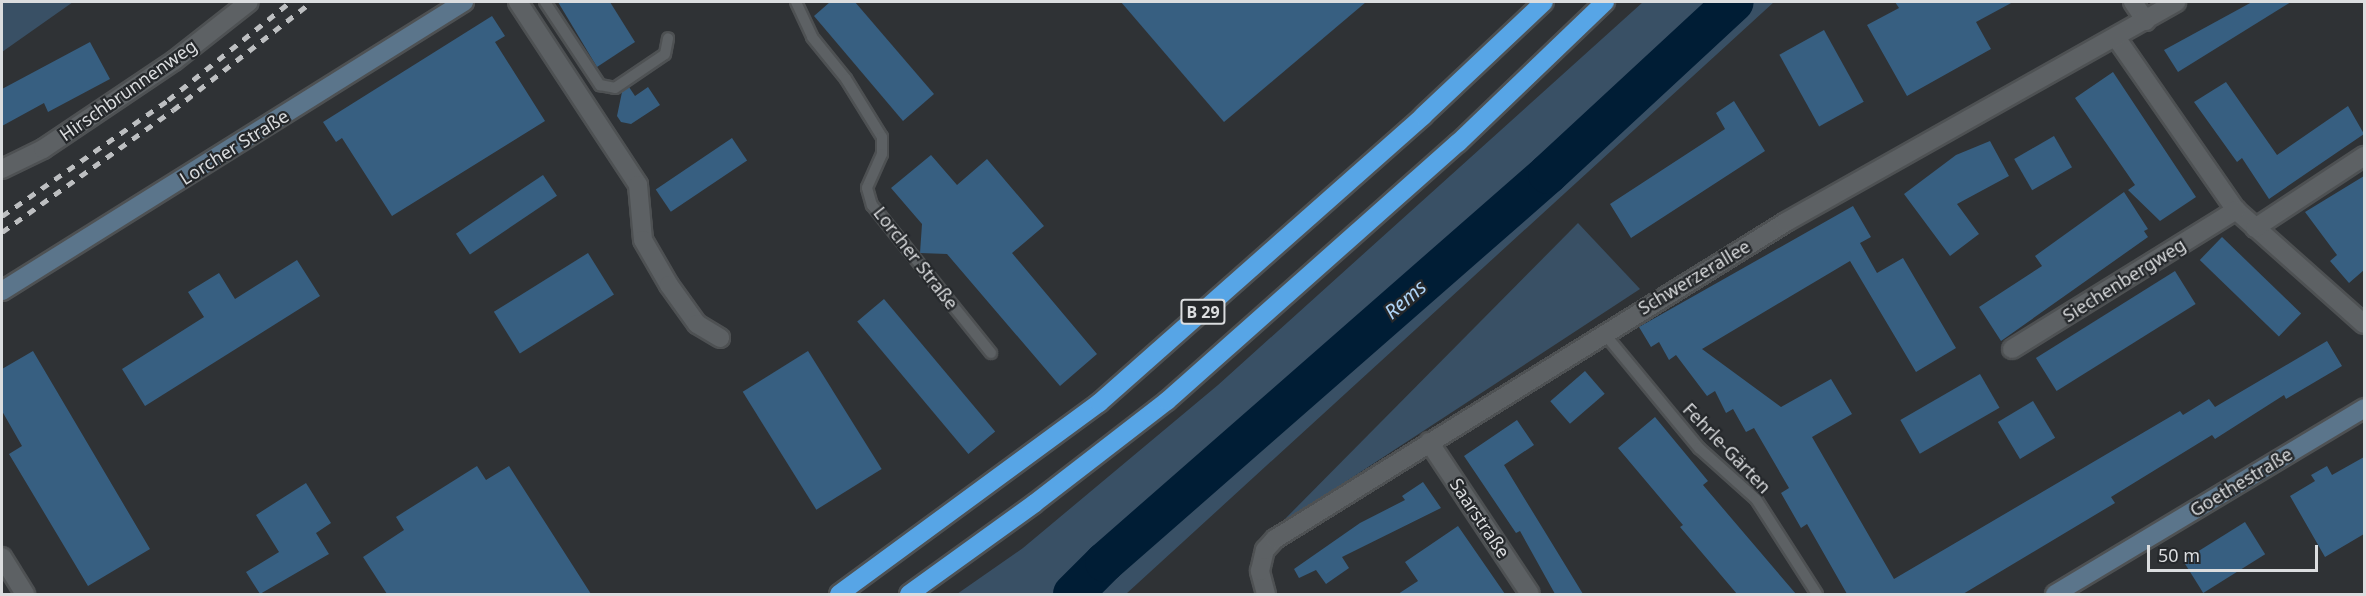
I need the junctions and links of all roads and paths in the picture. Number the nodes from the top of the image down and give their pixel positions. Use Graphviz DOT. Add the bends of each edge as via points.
graph roads {
  1 [pos="249,2"];
  2 [pos="464,2"];
  3 [pos="518,2"];
  4 [pos="545,2"];
  5 [pos="796,2"];
  6 [pos="1544,2"];
  7 [pos="1605,2"];
  8 [pos="2133,2"];
  9 [pos="2176,2"];
  10 [pos="2146,21"];
  11 [pos="668,38"];
  12 [pos="2117,39"];
  13 [pos="2364,156"];
  14 [pos="2,169"];
  15 [pos="2236,210"];
  16 [pos="2255,228"];
  17 [pos="2,291"];
  18 [pos="2364,324"];
  19 [pos="1603,332"];
  20 [pos="720,338"];
  21 [pos="2012,350"];
  22 [pos="991,353"];
  23 [pos="2364,408"];
  24 [pos="1429,442"];
  25 [pos="2,557"];
  26 [pos="25,594"];
  27 [pos="839,594"];
  28 [pos="909,594"];
  29 [pos="1266,594"];
  30 [pos="1530,594"];
  31 [pos="1817,594"];
  32 [pos="2055,594"];
  1 -- 14 [label="street, Hirschbrunnenweg" via="174,61 43,149"];
  2 -- 17 [label="street, Lorcher Straße"];
  3 -- 20 [label="street" via="638,185 643,240 669,285 697,324"];
  4 -- 11 [label="lane" via="600,85 615,88 665,54"];
  5 -- 22 [label="lane, Lorcher Straße" via="812,37 846,79 882,137 882,154 867,188 872,205"];
  6 -- 27 [label="highway, B 29" via="1423,116 1099,403"];
  7 -- 28 [label="highway, B 29" via="1458,143 1167,400"];
  8 -- 10 [label="street"];
  9 -- 10 [label="street, Schwerzerallee"];
  10 -- 12 [label="street, Schwerzerallee"];
  12 -- 15 [label="street"];
  12 -- 19 [label="street, Schwerzerallee" via="1786,222"];
  13 -- 16 [label="street"];
  15 -- 16 [label="street"];
  15 -- 21 [label="street, Siechenbergweg"];
  16 -- 18 [label="street"];
  19 -- 24 [label="street, Schwerzerallee"];
  19 -- 31 [label="lane, Fehrle-Gärten" via="1699,448 1756,499"];
  23 -- 32 [label="street, Goethestraße"];
  24 -- 29 [label="street, Schwerzerallee" via="1275,539 1265,550 1260,571"];
  24 -- 30 [label="street, Saarstraße"];
  25 -- 26 [label="street"];
}
